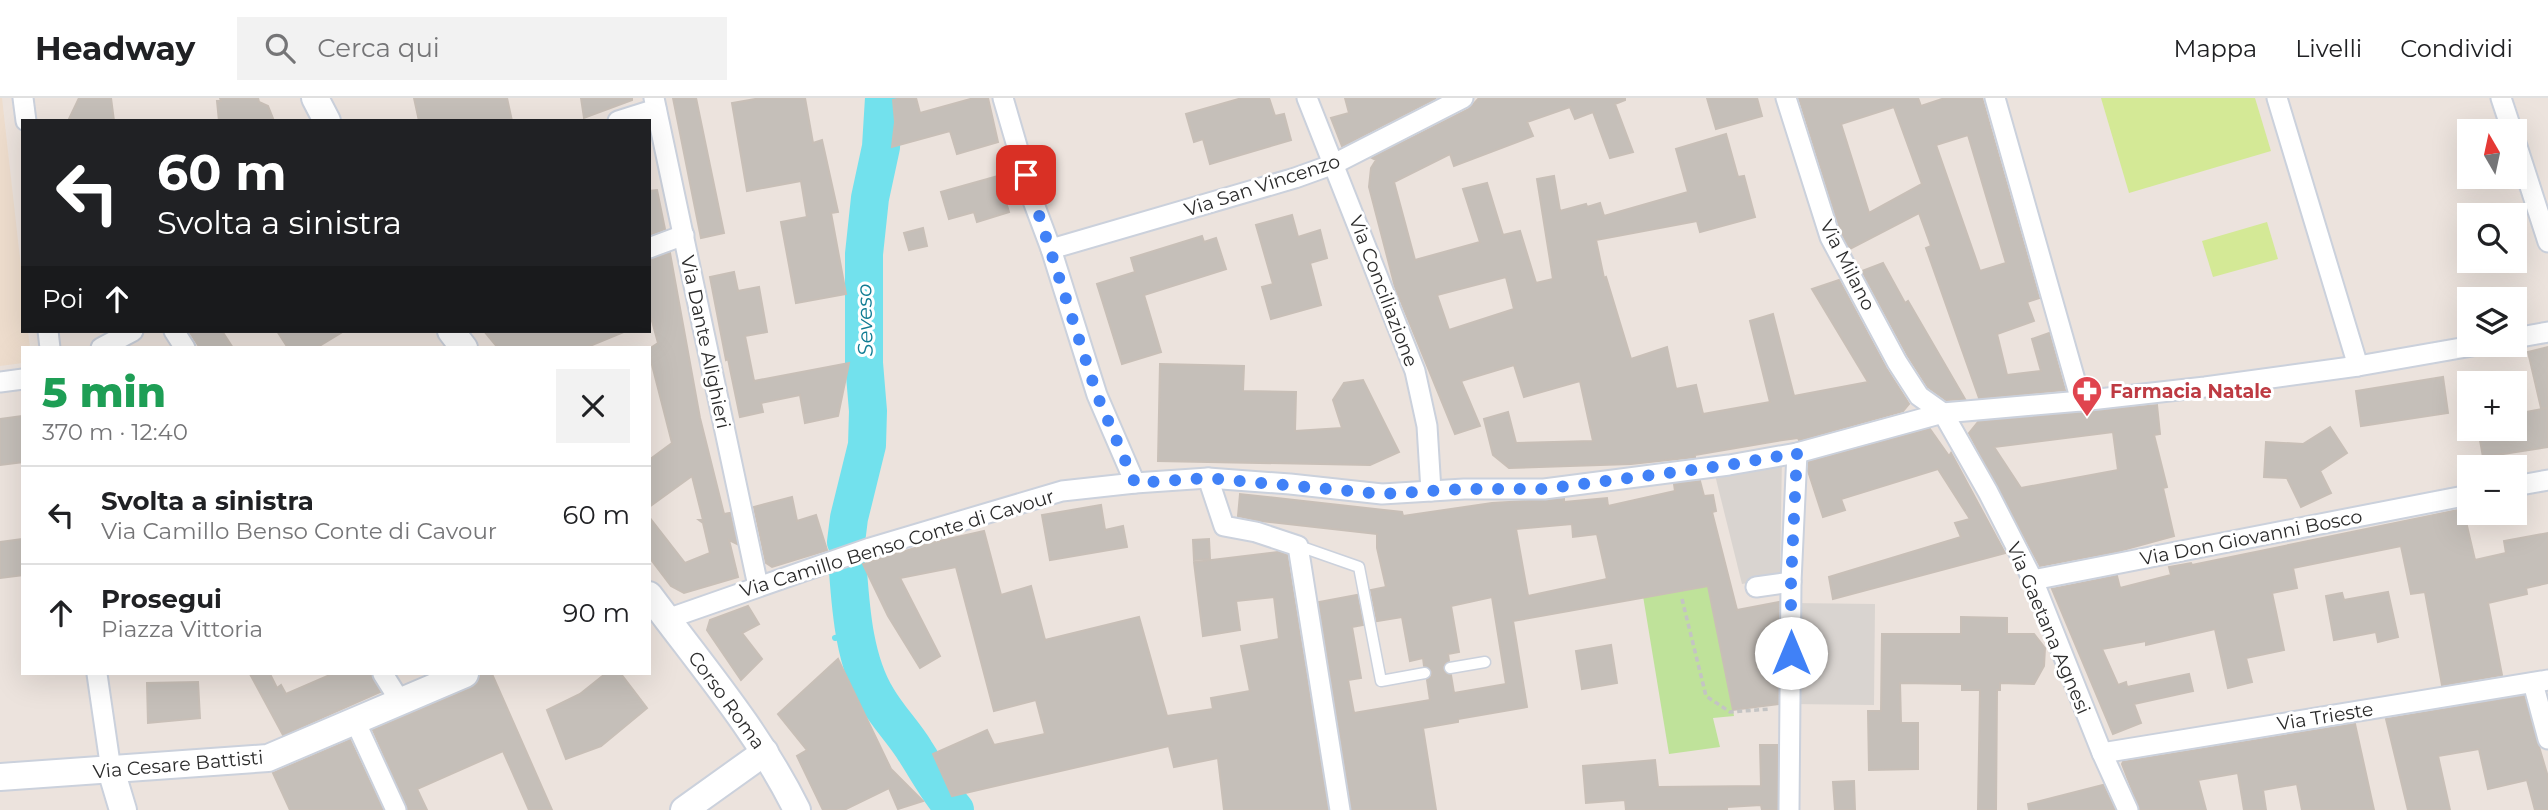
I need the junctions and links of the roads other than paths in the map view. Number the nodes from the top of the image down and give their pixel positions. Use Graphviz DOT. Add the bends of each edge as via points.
graph roads {
  1 [pos="23,98"];
  2 [pos="315,98"];
  3 [pos="1003,98"];
  4 [pos="1307,98"];
  5 [pos="1463,98"];
  6 [pos="1786,98"];
  7 [pos="1995,98"];
  8 [pos="2277,98"];
  9 [pos="2501,98"];
  10 [pos="655,103"];
  11 [pos="26,119"];
  12 [pos="326,119"];
  13 [pos="622,119"];
  14 [pos="2508,119"];
  15 [pos="1334,164"];
  16 [pos="2527,177"];
  17 [pos="684,234"];
  18 [pos="2548,242"];
  19 [pos="651,247"];
  20 [pos="1051,248"];
  21 [pos="2548,332"];
  22 [pos="129,333"];
  23 [pos="2527,336"];
  24 [pos="105,346"];
  25 [pos="2457,349"];
  26 [pos="2358,366"];
  27 [pos="21,379"];
  28 [pos="0,382"];
  29 [pos="2081,401"];
  30 [pos="1942,413"];
  31 [pos="1797,453"];
  32 [pos="1208,478"];
  33 [pos="2548,480"];
  34 [pos="1135,483"];
  35 [pos="2527,484"];
  36 [pos="1431,491"];
  37 [pos="2457,497"];
  38 [pos="1298,546"];
  39 [pos="2033,580"];
  40 [pos="1791,582"];
  41 [pos="758,586"];
  42 [pos="1756,587"];
  43 [pos="651,598"];
  44 [pos="667,618"];
  45 [pos="1485,662"];
  46 [pos="1450,668"];
  47 [pos="1425,673"];
  48 [pos="97,675"];
  49 [pos="384,675"];
  50 [pos="463,675"];
  51 [pos="2541,681"];
  52 [pos="400,701"];
  53 [pos="355,721"];
  54 [pos="2548,738"];
  55 [pos="765,752"];
  56 [pos="2102,753"];
  57 [pos="111,769"];
  58 [pos="0,777"];
  59 [pos="123,810"];
  60 [pos="396,810"];
  61 [pos="684,810"];
  62 [pos="797,810"];
  63 [pos="1340,810"];
  64 [pos="1789,810"];
  65 [pos="2127,810"];
  1 -- 11 [label="street"];
  2 -- 12 [label="street"];
  3 -- 20 [label="street"];
  4 -- 15 [label="street, Via Conciliazione"];
  5 -- 15 [label="street, Via San Vincenzo"];
  6 -- 30 [label="street, Via Milano" via="1835,246 1897,362 1919,396"];
  7 -- 29 [label="street"];
  8 -- 26 [label="street"];
  9 -- 14 [label="street"];
  10 -- 13 [label="street"];
  10 -- 17 [label="street, Via Dante Alighieri"];
  15 -- 20 [label="street, Via San Vincenzo"];
  15 -- 36 [label="street, Via Conciliazione" via="1419,385"];
  16 -- 18 [label="street"];
  17 -- 19 [label="street"];
  17 -- 41 [label="street, Via Dante Alighieri"];
  20 -- 34 [label="street" via="1097,395"];
  21 -- 23 [label="street"];
  22 -- 24 [label="street"];
  25 -- 26 [label="street"];
  26 -- 29 [label="street"];
  27 -- 28 [label="street"];
  29 -- 30 [label="street"];
  30 -- 31 [label="street"];
  30 -- 39 [label="street, Via Gaetana Agnesi"];
  31 -- 36 [label="street, Via Camillo Benso Conte di Cavour" via="1544,489"];
  31 -- 40 [label="street"];
  32 -- 34 [label="street, Via Camillo Benso Conte di Cavour"];
  32 -- 36 [label="street, Via Camillo Benso Conte di Cavour" via="1382,494"];
  32 -- 38 [label="street" via="1224,526"];
  33 -- 35 [label="street"];
  34 -- 41 [label="street, Via Camillo Benso Conte di Cavour" via="1062,491"];
  37 -- 39 [label="street, Via Don Giovanni Bosco"];
  38 -- 47 [label="lane" via="1359,568 1381,681"];
  38 -- 63 [label="street"];
  39 -- 56 [label="street, Via Gaetana Agnesi"];
  40 -- 42 [label="street"];
  40 -- 64 [label="street"];
  41 -- 44 [label="street, Via Camillo Benso Conte di Cavour"];
  43 -- 44 [label="street, Corso Roma"];
  44 -- 55 [label="street, Corso Roma"];
  45 -- 46 [label="lane"];
  48 -- 57 [label="street"];
  49 -- 52 [label="street"];
  50 -- 52 [label="street, Via Cesare Battisti"];
  51 -- 54 [label="street"];
  51 -- 56 [label="street, Via Trieste"];
  52 -- 53 [label="street, Via Cesare Battisti"];
  53 -- 57 [label="street, Via Cesare Battisti" via="268,758"];
  53 -- 60 [label="street"];
  55 -- 61 [label="street"];
  55 -- 62 [label="street, Corso Roma"];
  56 -- 65 [label="street, Via Gaetana Agnesi"];
  57 -- 58 [label="street, Via Cesare Battisti"];
  57 -- 59 [label="street"];
}
